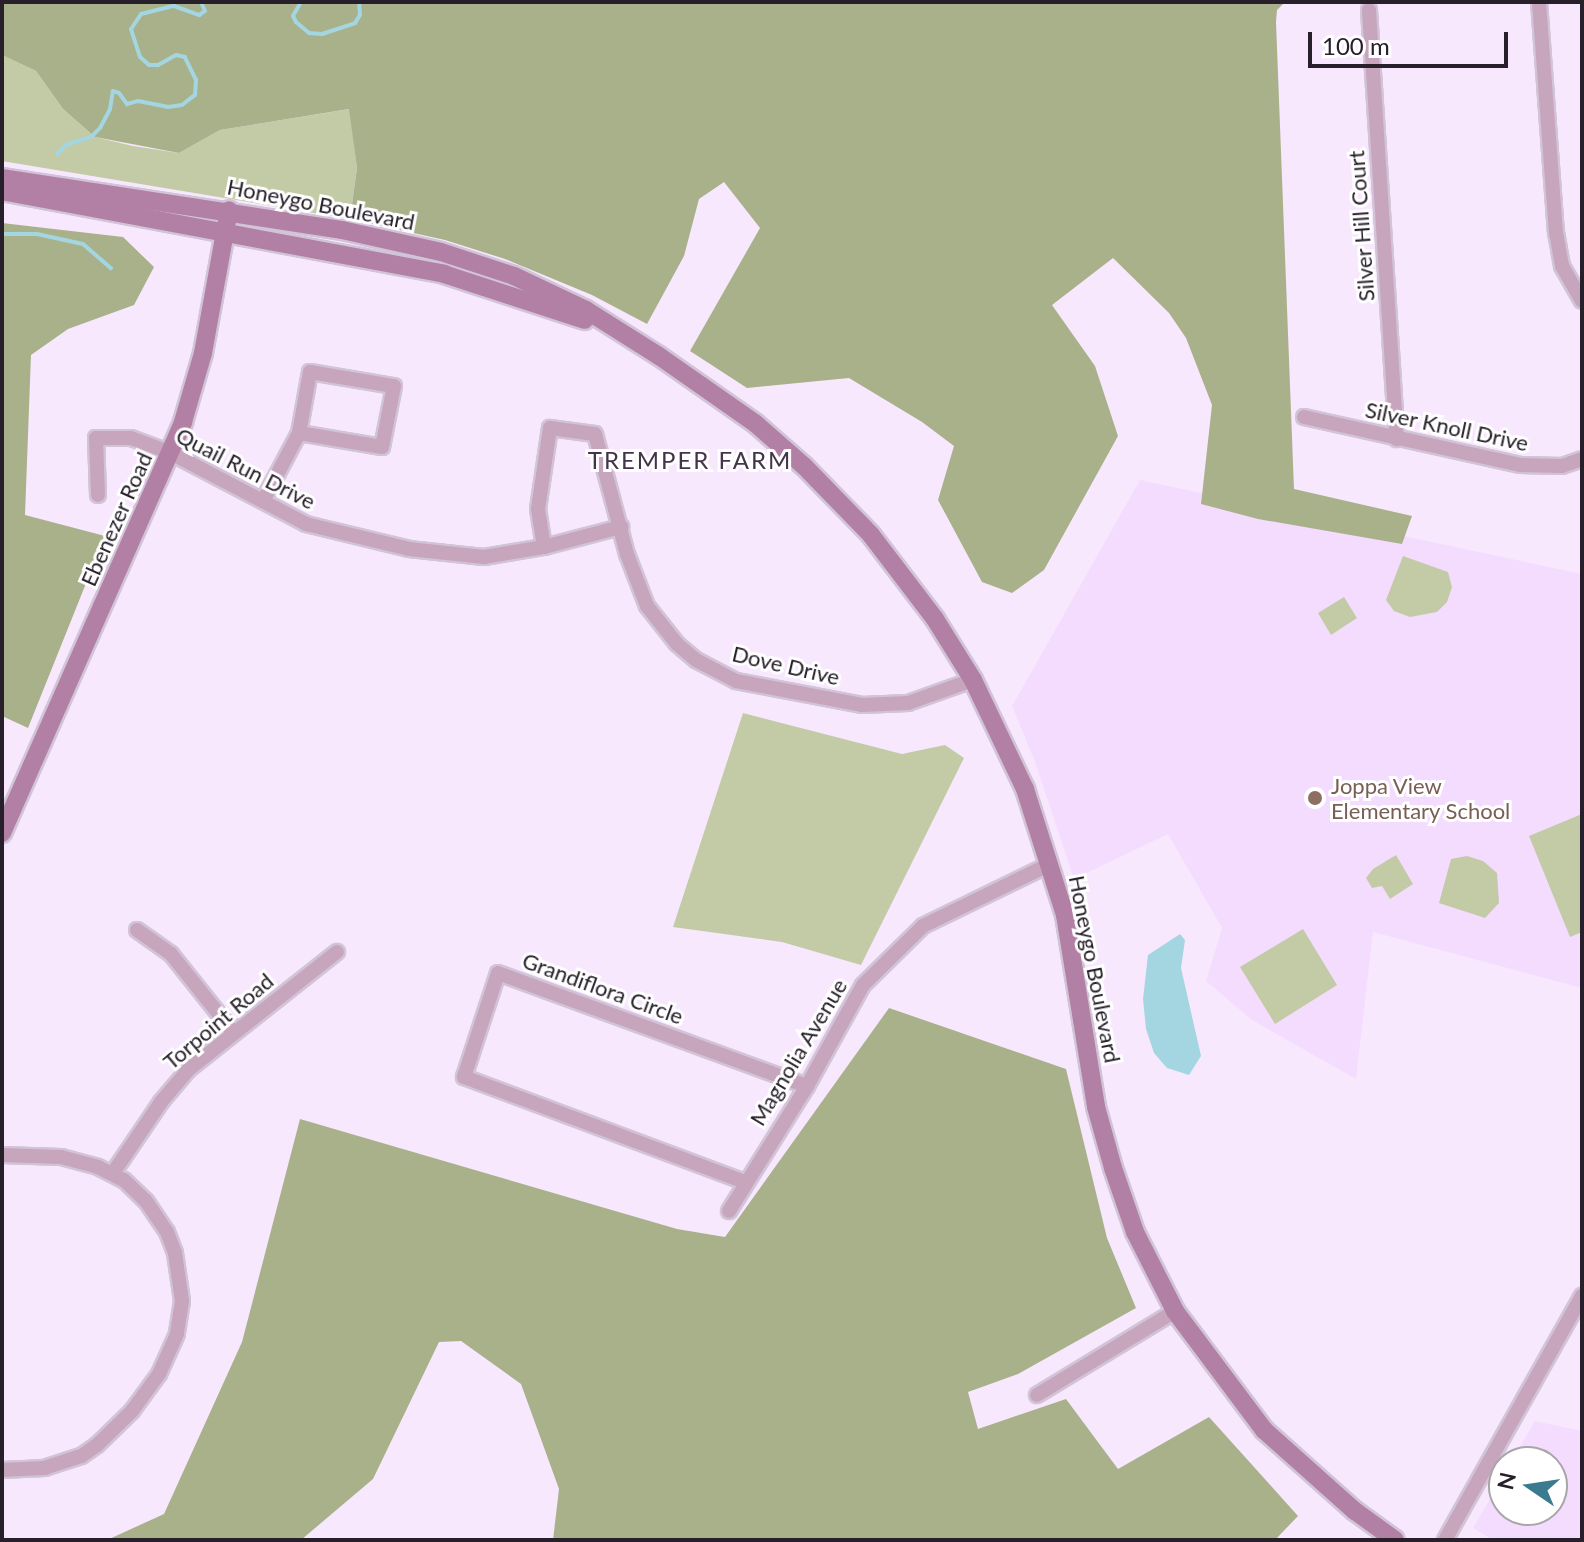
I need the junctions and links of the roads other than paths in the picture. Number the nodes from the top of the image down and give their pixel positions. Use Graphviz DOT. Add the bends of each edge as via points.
graph roads {
  1 [pos="1539,2"];
  2 [pos="1369,10"];
  3 [pos="2,178"];
  4 [pos="2,191"];
  5 [pos="229,210"];
  6 [pos="225,234"];
  7 [pos="1582,301"];
  8 [pos="614,330"];
  9 [pos="1304,417"];
  10 [pos="299,433"];
  11 [pos="1397,439"];
  12 [pos="171,453"];
  13 [pos="1582,459"];
  14 [pos="98,495"];
  15 [pos="263,501"];
  16 [pos="621,527"];
  17 [pos="544,547"];
  18 [pos="973,680"];
  19 [pos="2,833"];
  20 [pos="1050,864"];
  21 [pos="137,930"];
  22 [pos="337,952"];
  23 [pos="233,1032"];
  24 [pos="807,1086"];
  25 [pos="2,1155"];
  26 [pos="113,1173"];
  27 [pos="745,1182"];
  28 [pos="729,1211"];
  29 [pos="1582,1296"];
  30 [pos="1175,1311"];
  31 [pos="1037,1395"];
  32 [pos="2,1470"];
  33 [pos="1395,1540"];
  34 [pos="1445,1540"];
  1 -- 7 [label="street" via="1556,232 1562,266"];
  2 -- 11 [label="street, Silver Hill Court"];
  3 -- 5 [label="main road, Honeygo Boulevard"];
  4 -- 6 [label="main road, Honeygo Boulevard"];
  5 -- 6 [label="main road, Ebenezer Road"];
  5 -- 8 [label="main road, Honeygo Boulevard" via="441,252 546,289"];
  6 -- 8 [label="main road, Honeygo Boulevard" via="444,274"];
  6 -- 12 [label="main road, Ebenezer Road" via="201,364"];
  8 -- 18 [label="main road, Honeygo Boulevard" via="715,393 804,466 903,574"];
  9 -- 11 [label="street, Silver Knoll Drive"];
  10 -- 10 [label="street" via="310,372 394,386 382,447"];
  10 -- 15 [label="street"];
  11 -- 13 [label="street, Silver Knoll Drive" via="1531,466 1562,466"];
  12 -- 14 [label="street, Quail Run Drive" via="131,438 96,438"];
  12 -- 15 [label="street, Quail Run Drive"];
  12 -- 19 [label="main road, Ebenezer Road"];
  15 -- 17 [label="street, Quail Run Drive" via="324,530 440,555 484,557"];
  16 -- 17 [label="street, Quail Run Drive"];
  16 -- 17 [label="street, Dove Drive" via="595,434 550,428 538,509"];
  16 -- 18 [label="street, Dove Drive" via="638,585 659,624 696,660 736,681 887,706"];
  18 -- 20 [label="main road, Honeygo Boulevard" via="1025,789"];
  20 -- 24 [label="street, Magnolia Avenue" via="923,926 889,957 863,985"];
  20 -- 30 [label="main road, Honeygo Boulevard" via="1065,915 1096,1107 1113,1168 1135,1232"];
  21 -- 23 [label="street" via="171,954"];
  22 -- 23 [label="street, Torpoint Road"];
  23 -- 26 [label="street, Torpoint Road" via="188,1070"];
  24 -- 27 [label="street, Magnolia Avenue"];
  24 -- 27 [label="street, Grandiflora Circle" via="498,973 464,1077"];
  25 -- 26 [label="street" via="61,1157"];
  26 -- 32 [label="street" via="159,1217 175,1253 182,1301 177,1334 145,1395 97,1445 73,1460 45,1468"];
  27 -- 28 [label="street, Magnolia Avenue"];
  29 -- 34 [label="street"];
  30 -- 31 [label="street"];
  30 -- 33 [label="main road, Honeygo Boulevard" via="1264,1430 1343,1502"];
}
